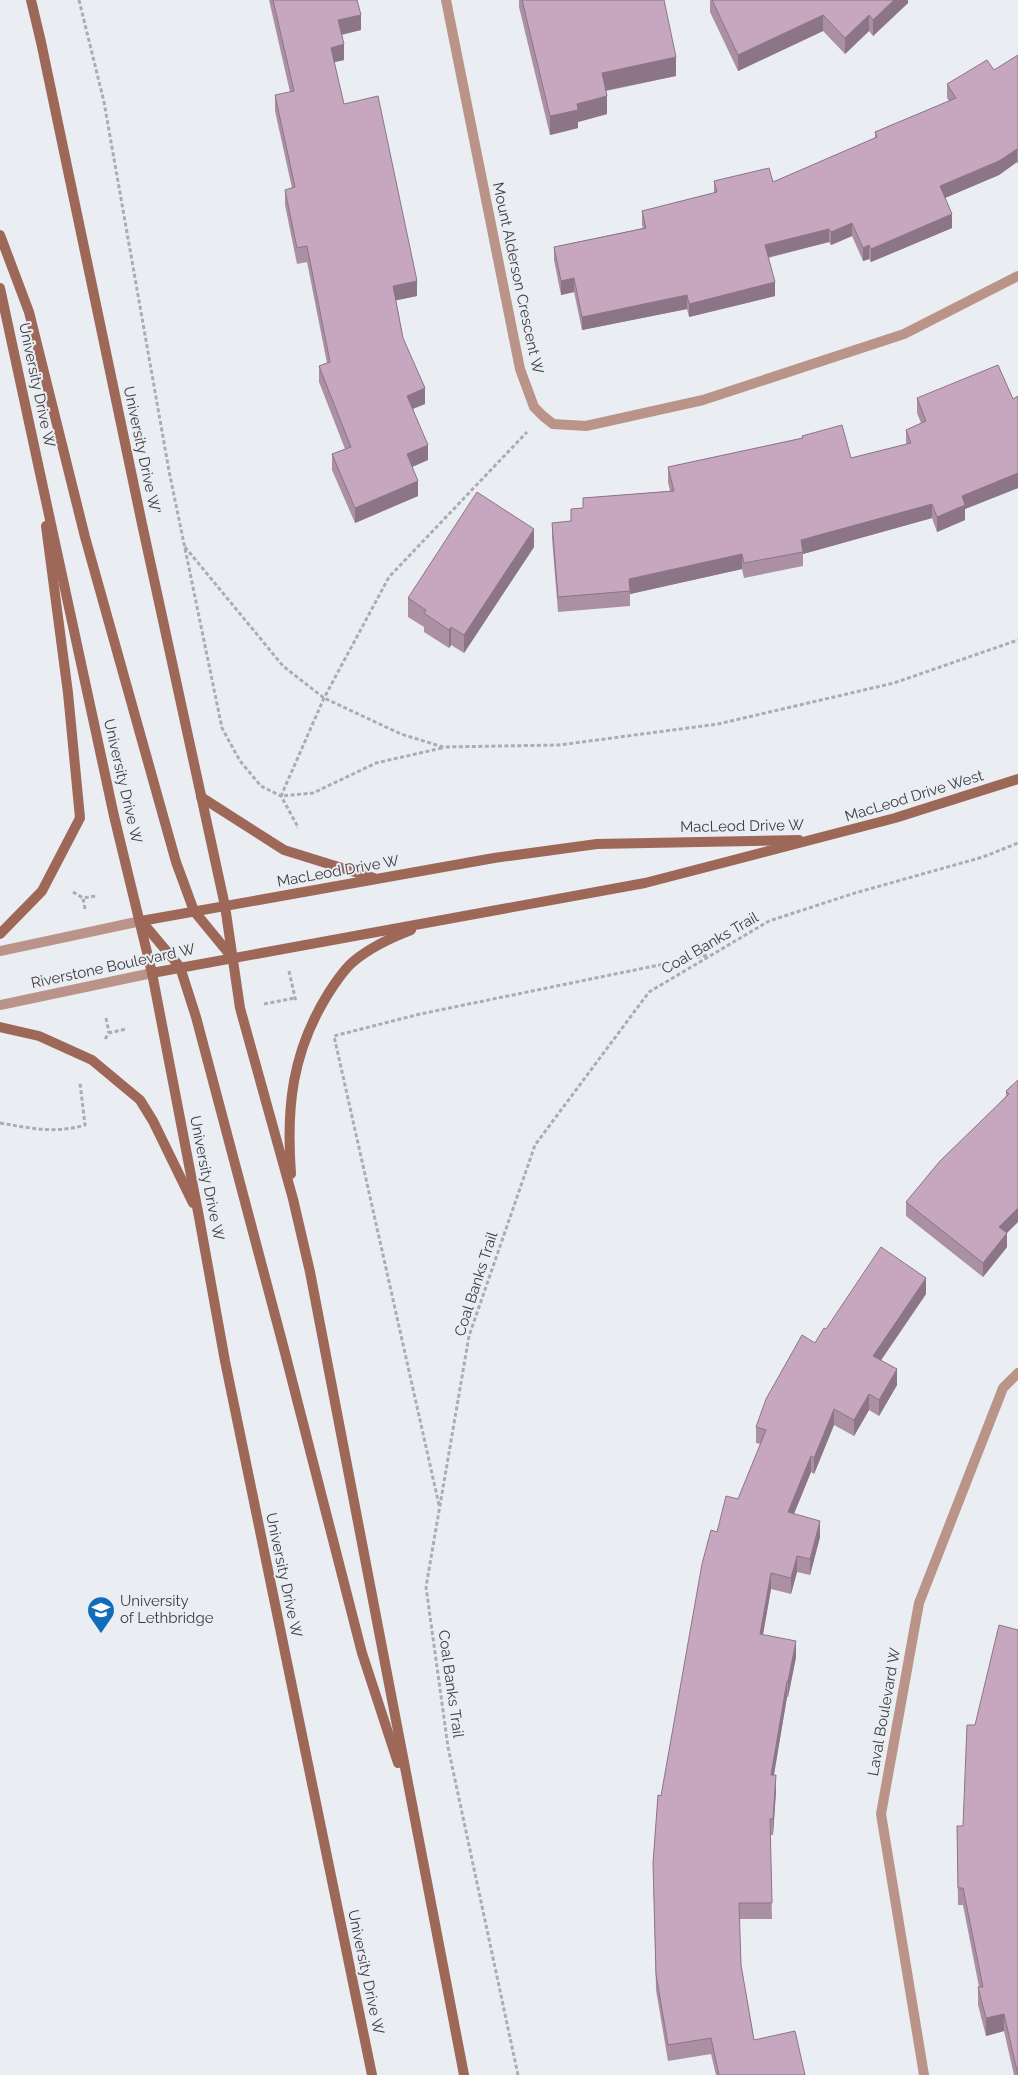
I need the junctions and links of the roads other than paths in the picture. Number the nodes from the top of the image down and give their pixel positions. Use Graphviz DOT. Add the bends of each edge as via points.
graph roads {
  1 [pos="30,0"];
  2 [pos="446,0"];
  3 [pos="0,235"];
  4 [pos="1018,276"];
  5 [pos="0,288"];
  6 [pos="35,448"];
  7 [pos="1018,779"];
  8 [pos="201,797"];
  9 [pos="818,840"];
  10 [pos="377,879"];
  11 [pos="225,906"];
  12 [pos="194,911"];
  13 [pos="140,921"];
  14 [pos="430,922"];
  15 [pos="0,934"];
  16 [pos="0,951"];
  17 [pos="232,957"];
  18 [pos="180,967"];
  19 [pos="152,973"];
  20 [pos="0,1005"];
  21 [pos="0,1027"];
  22 [pos="293,1199"];
  23 [pos="199,1217"];
  24 [pos="1018,1373"];
  25 [pos="412,1808"];
  26 [pos="372,2075"];
  27 [pos="464,2075"];
  28 [pos="924,2075"];
  1 -- 8 [label="main road, University Drive W'"];
  2 -- 4 [label="street, Mount Alderson Crescent W" via="520,370 534,407 553,424 586,426 703,400 904,334"];
  3 -- 12 [label="main road" via="29,312 90,556 176,862"];
  5 -- 6 [label="main road, University Drive W"];
  6 -- 13 [label="main road, University Drive W" via="114,816"];
  6 -- 15 [label="main road" via="68,693 80,818 42,891"];
  7 -- 9 [label="main road, MacLeod Drive West"];
  8 -- 10 [label="main road" via="284,850"];
  8 -- 11 [label="main road, University Drive W'"];
  9 -- 10 [label="main road, MacLeod Drive W" via="597,844"];
  9 -- 14 [label="main road, MacLeod Drive W" via="645,883"];
  10 -- 11 [label="main road, MacLeod Drive W"];
  11 -- 12 [label="main road"];
  11 -- 17 [label="main road"];
  12 -- 13 [label="main road"];
  12 -- 17 [label="main road"];
  13 -- 16 [label="street"];
  13 -- 18 [label="main road"];
  13 -- 19 [label="main road, University Drive W"];
  14 -- 17 [label="main road, MacLeod Drive W"];
  14 -- 22 [label="main road" via="379,943 352,962 315,1015 301,1050 291,1091 288,1135"];
  17 -- 18 [label="main road, Riverstone Boulevard W"];
  17 -- 22 [label="main road" via="240,1008"];
  18 -- 19 [label="main road, Riverstone Boulevard W"];
  18 -- 25 [label="main road" via="227,1132 362,1653"];
  19 -- 20 [label="street, Riverstone Boulevard W"];
  19 -- 23 [label="main road, University Drive W"];
  21 -- 23 [label="main road" via="39,1036 92,1060 140,1100"];
  22 -- 25 [label="main road" via="310,1272"];
  23 -- 26 [label="main road, University Drive W" via="225,1361"];
  24 -- 28 [label="street, Laval Boulevard W" via="1003,1388 919,1602 881,1814"];
  25 -- 27 [label="main road"];
}
